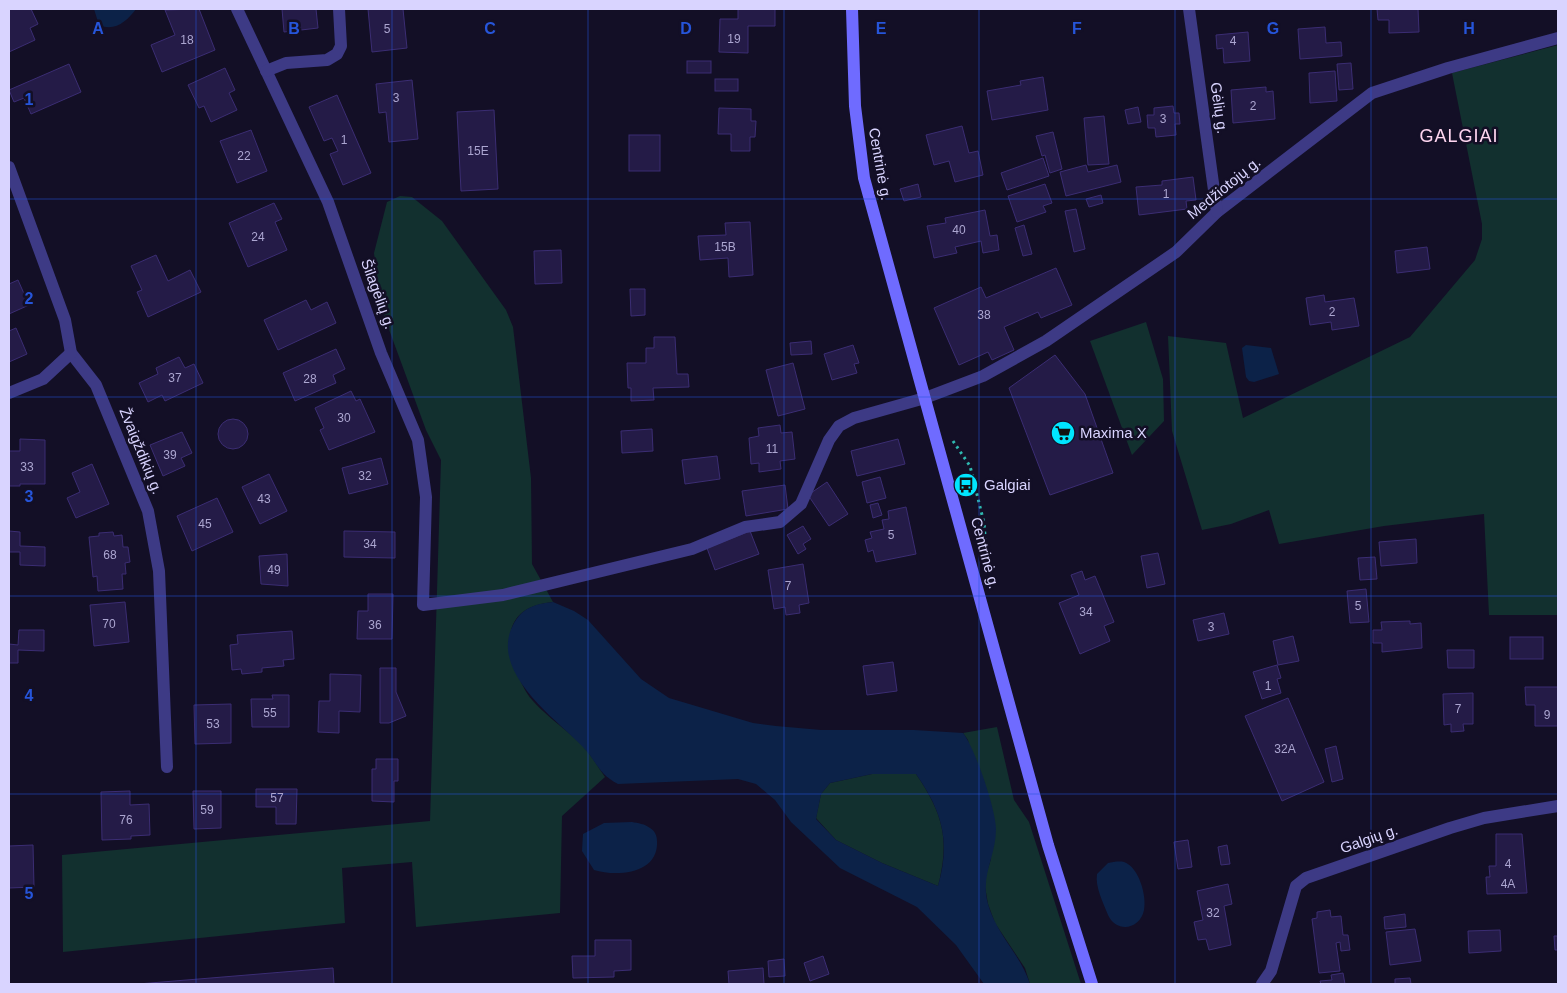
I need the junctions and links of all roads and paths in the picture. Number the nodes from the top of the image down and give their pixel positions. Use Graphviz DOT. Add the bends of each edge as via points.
graph roads {
  1 [pos="237,9"];
  2 [pos="339,9"];
  3 [pos="852,9"];
  4 [pos="1189,9"];
  5 [pos="1558,38"];
  6 [pos="266,71"];
  7 [pos="9,167"];
  8 [pos="1217,212"];
  9 [pos="71,353"];
  10 [pos="9,393"];
  11 [pos="925,398"];
  12 [pos="423,605"];
  13 [pos="167,767"];
  14 [pos="1558,806"];
  15 [pos="1092,984"];
  16 [pos="1262,984"];
  1 -- 6 [label="street, Šilagėlių g."];
  2 -- 6 [label="street" via="341,46 337,54 327,60 286,63"];
  3 -- 11 [label="main road, Centrinė g." via="855,106 864,178"];
  4 -- 8 [label="street, Gėlių g."];
  5 -- 8 [label="street, Medžiotojų g." via="1372,93"];
  6 -- 12 [label="street, Šilagėlių g." via="328,202 381,353 418,440 426,497"];
  7 -- 9 [label="street, Žvaigždikių g." via="65,320"];
  8 -- 11 [label="street, Medžiotojų g." via="1176,252 1046,341 983,376"];
  9 -- 10 [label="street" via="43,379"];
  9 -- 13 [label="street, Žvaigždikių g." via="96,385 148,511 155,541 162,623"];
  11 -- 12 [label="street, Medžiotojų g." via="854,418 839,426 829,440 801,504 780,522 745,528 692,549 503,594"];
  11 -- 15 [label="main road, Centrinė g." via="1045,836"];
  14 -- 16 [label="street, Galgių g." via="1484,818 1306,878 1296,886 1271,971"];
}
